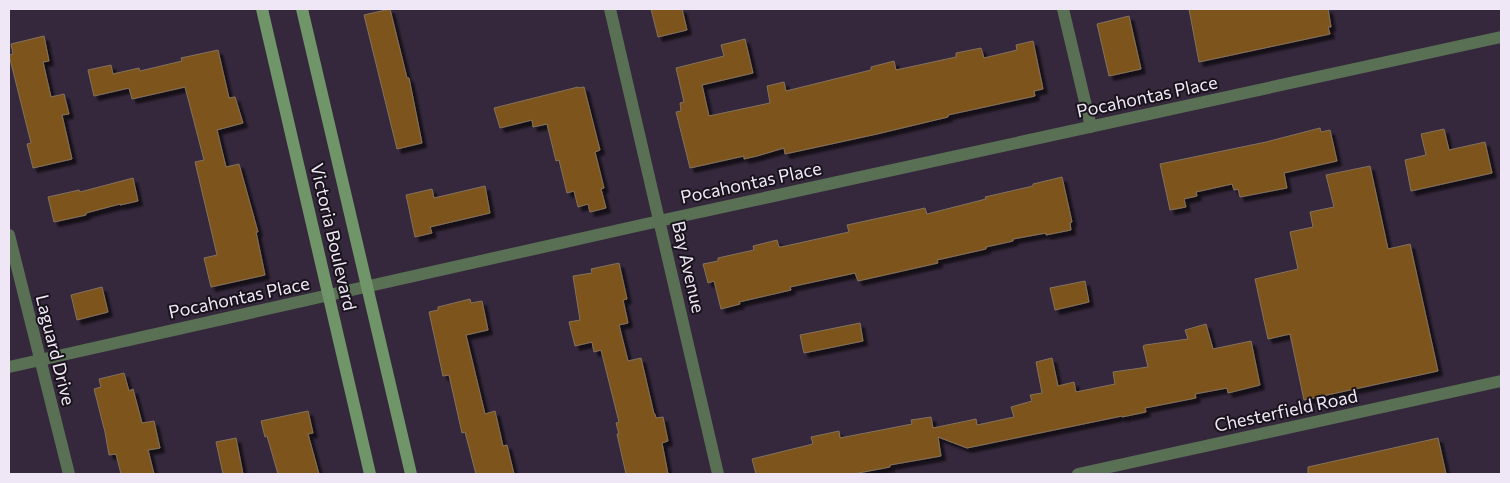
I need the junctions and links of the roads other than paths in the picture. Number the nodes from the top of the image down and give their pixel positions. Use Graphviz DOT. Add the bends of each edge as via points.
graph roads {
  1 [pos="262,9"];
  2 [pos="302,9"];
  3 [pos="610,9"];
  4 [pos="1063,9"];
  5 [pos="1501,37"];
  6 [pos="1092,127"];
  7 [pos="660,221"];
  8 [pos="9,235"];
  9 [pos="367,288"];
  10 [pos="329,296"];
  11 [pos="39,360"];
  12 [pos="9,366"];
  13 [pos="1501,381"];
  14 [pos="68,474"];
  15 [pos="370,474"];
  16 [pos="411,474"];
  17 [pos="718,474"];
  18 [pos="1078,474"];
  1 -- 10 [label="main road, Victoria Boulevard"];
  2 -- 9 [label="main road, Victoria Boulevard"];
  3 -- 7 [label="street, Bay Avenue"];
  4 -- 6 [label="street"];
  5 -- 6 [label="street, Pocahontas Place"];
  6 -- 7 [label="street, Pocahontas Place"];
  7 -- 9 [label="street, Pocahontas Place"];
  7 -- 17 [label="street, Bay Avenue"];
  8 -- 11 [label="street, Laguard Drive"];
  9 -- 10 [label="street, Pocahontas Place"];
  9 -- 16 [label="main road, Victoria Boulevard"];
  10 -- 11 [label="street, Pocahontas Place"];
  10 -- 15 [label="main road, Victoria Boulevard"];
  11 -- 12 [label="street, Pocahontas Place"];
  11 -- 14 [label="street, Laguard Drive"];
  13 -- 18 [label="street, Chesterfield Road"];
}
